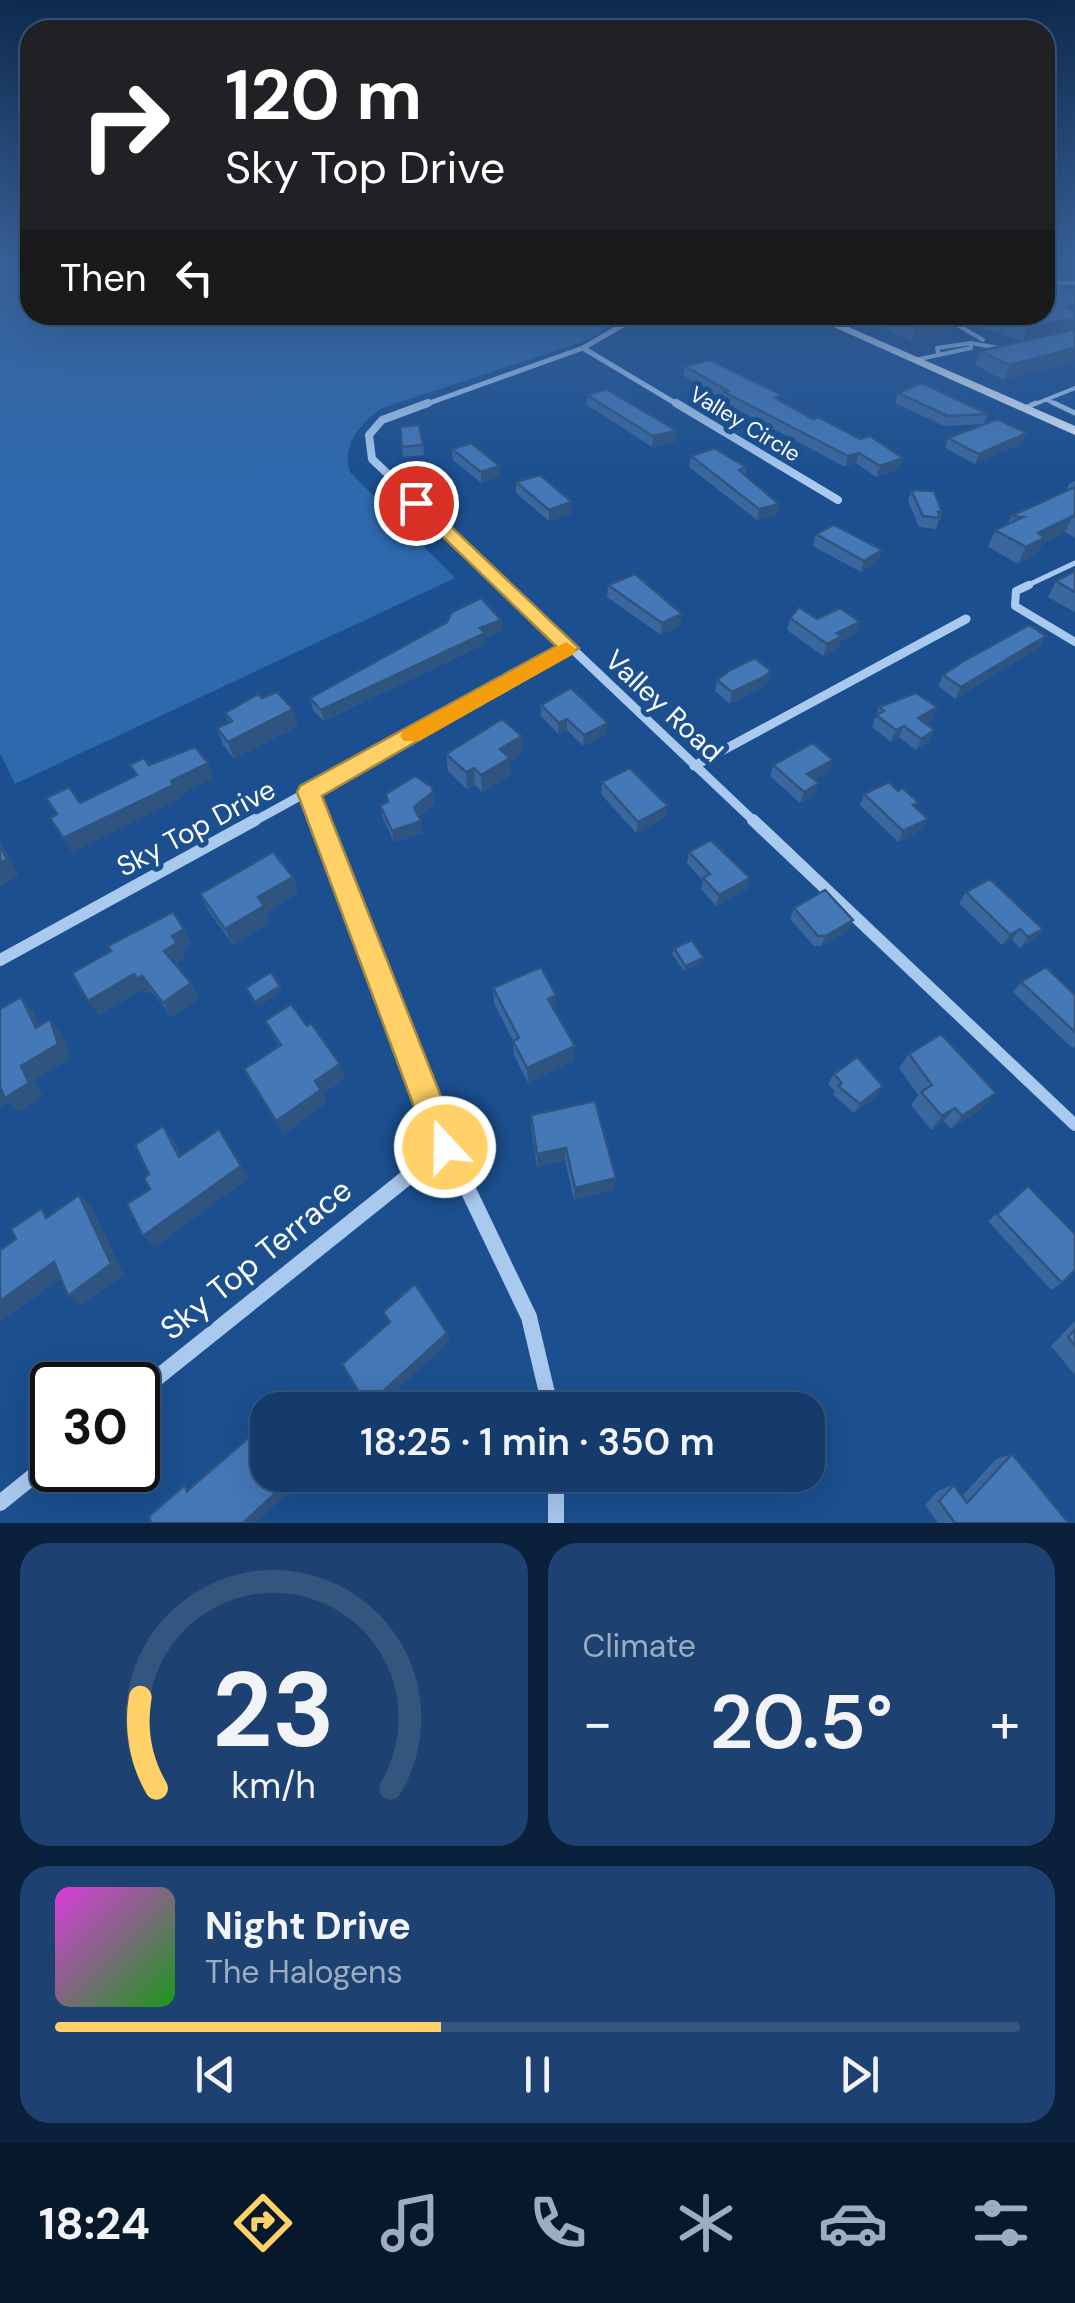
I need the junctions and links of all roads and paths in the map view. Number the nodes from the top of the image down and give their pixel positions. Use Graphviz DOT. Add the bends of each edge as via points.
graph roads {
  1 [pos="604,336"];
  2 [pos="860,336"];
  3 [pos="977,336"];
  4 [pos="983,340"];
  5 [pos="583,348"];
  6 [pos="1010,349"];
  7 [pos="915,360"];
  8 [pos="1075,388"];
  9 [pos="1047,400"];
  10 [pos="1025,408"];
  11 [pos="1075,413"];
  12 [pos="1075,430"];
  13 [pos="838,500"];
  14 [pos="1075,563"];
  15 [pos="966,619"];
  16 [pos="1075,642"];
  17 [pos="569,648"];
  18 [pos="694,766"];
  19 [pos="309,792"];
  20 [pos="0,960"];
  21 [pos="1075,1125"];
  22 [pos="445,1147"];
  23 [pos="160,1374"];
  24 [pos="547,1392"];
  25 [pos="30,1478"];
  26 [pos="556,1492"];
  27 [pos="0,1502"];
  28 [pos="556,1523"];
  1 -- 5 [label="street, Valley Road"];
  2 -- 7 [label="main road"];
  3 -- 4 [label="lane"];
  4 -- 6 [label="lane"];
  4 -- 7 [label="lane"];
  5 -- 13 [label="street, Valley Circle"];
  5 -- 17 [label="street, Valley Road" via="404,410 382,420 369,436 372,459"];
  7 -- 10 [label="main road"];
  8 -- 9 [label="lane"];
  9 -- 10 [label="lane"];
  9 -- 11 [label="lane"];
  10 -- 12 [label="main road"];
  14 -- 16 [label="lane" via="1016,590 1015,606"];
  15 -- 18 [label="street"];
  17 -- 18 [label="street, Valley Road"];
  17 -- 19 [label="street, Sky Top Drive"];
  18 -- 21 [label="street, Valley Road"];
  19 -- 20 [label="street, Sky Top Drive"];
  19 -- 22 [label="street"];
  22 -- 23 [label="street, Sky Top Terrace"];
  22 -- 24 [label="street" via="529,1317"];
  25 -- 27 [label="street"];
  26 -- 28 [label="street"];
}
